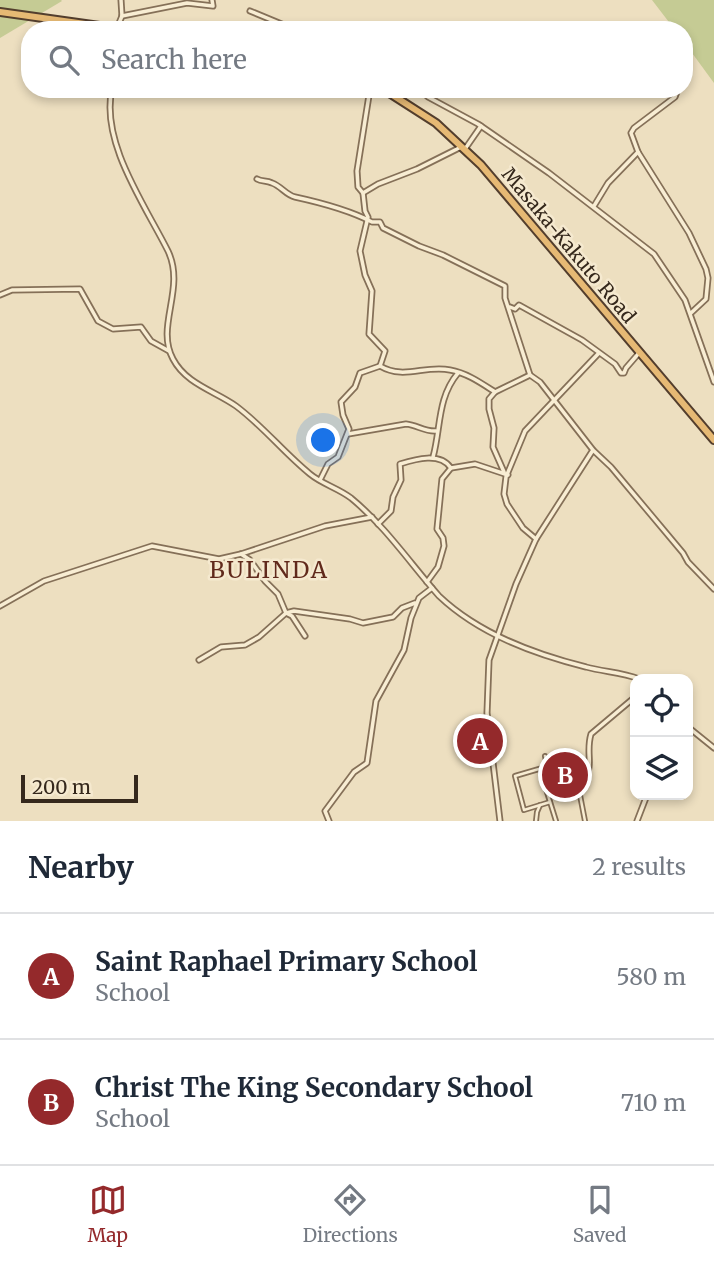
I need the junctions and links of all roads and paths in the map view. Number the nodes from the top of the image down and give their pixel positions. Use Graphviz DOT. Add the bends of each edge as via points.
graph roads {
  1 [pos="121,0"];
  2 [pos="212,0"];
  3 [pos="250,11"];
  4 [pos="0,12"];
  5 [pos="122,16"];
  6 [pos="62,21"];
  7 [pos="120,21"];
  8 [pos="274,21"];
  9 [pos="111,98"];
  10 [pos="368,98"];
  11 [pos="397,98"];
  12 [pos="430,98"];
  13 [pos="674,98"];
  14 [pos="481,126"];
  15 [pos="464,147"];
  16 [pos="638,152"];
  17 [pos="257,179"];
  18 [pos="363,193"];
  19 [pos="594,206"];
  20 [pos="369,220"];
  21 [pos="0,295"];
  22 [pos="508,306"];
  23 [pos="691,313"];
  24 [pos="169,351"];
  25 [pos="640,352"];
  26 [pos="598,354"];
  27 [pos="380,366"];
  28 [pos="458,373"];
  29 [pos="530,375"];
  30 [pos="714,382"];
  31 [pos="495,392"];
  32 [pos="555,401"];
  33 [pos="436,431"];
  34 [pos="348,434"];
  35 [pos="714,440"];
  36 [pos="594,451"];
  37 [pos="433,457"];
  38 [pos="451,468"];
  39 [pos="506,473"];
  40 [pos="320,480"];
  41 [pos="372,517"];
  42 [pos="379,524"];
  43 [pos="536,539"];
  44 [pos="242,554"];
  45 [pos="428,582"];
  46 [pos="432,588"];
  47 [pos="714,589"];
  48 [pos="417,602"];
  49 [pos="0,606"];
  50 [pos="286,613"];
  51 [pos="305,636"];
  52 [pos="498,637"];
  53 [pos="199,660"];
  54 [pos="630,677"];
  55 [pos="630,701"];
  56 [pos="693,731"];
  57 [pos="714,748"];
  58 [pos="545,756"];
  59 [pos="548,768"];
  60 [pos="570,773"];
  61 [pos="573,784"];
  62 [pos="545,786"];
  63 [pos="645,800"];
  64 [pos="550,802"];
  65 [pos="540,805"];
  66 [pos="329,821"];
  67 [pos="500,821"];
  68 [pos="536,821"];
  69 [pos="556,821"];
  70 [pos="585,821"];
  71 [pos="637,821"];
  1 -- 5 [label="street"];
  2 -- 5 [label="street" via="213,5 187,3"];
  3 -- 8 [label="street"];
  4 -- 6 [label="highway"];
  5 -- 7 [label="street"];
  9 -- 24 [label="street" via="114,137 173,267"];
  10 -- 18 [label="street" via="357,164 358,187"];
  11 -- 15 [label="highway, Masaka-Kakuto Road"];
  12 -- 14 [label="street"];
  13 -- 16 [label="street" via="634,128 632,138"];
  14 -- 15 [label="street"];
  14 -- 19 [label="street"];
  15 -- 18 [label="street"];
  15 -- 25 [label="highway, Masaka-Kakuto Road"];
  16 -- 19 [label="street" via="606,185"];
  16 -- 23 [label="street" via="689,233 707,273 706,299"];
  17 -- 20 [label="street" via="314,204"];
  18 -- 20 [label="street"];
  19 -- 23 [label="street" via="658,258"];
  20 -- 22 [label="street" via="505,286"];
  20 -- 27 [label="street" via="360,251 372,291 369,334 385,351"];
  21 -- 24 [label="street" via="12,290 80,289 98,320 113,329 141,327 151,341"];
  22 -- 26 [label="street" via="521,306"];
  22 -- 29 [label="street"];
  23 -- 30 [label="street"];
  24 -- 40 [label="street" via="189,378 233,404"];
  25 -- 26 [label="street" via="623,373"];
  25 -- 35 [label="highway, Masaka-Kakuto Road"];
  26 -- 32 [label="street"];
  27 -- 28 [label="street" via="407,374 425,370"];
  27 -- 34 [label="street" via="363,371 343,399"];
  28 -- 31 [label="street"];
  28 -- 33 [label="street" via="448,387"];
  29 -- 31 [label="street"];
  29 -- 32 [label="street"];
  31 -- 39 [label="street" via="489,399 493,447"];
  32 -- 36 [label="street"];
  32 -- 39 [label="street" via="525,431"];
  33 -- 34 [label="street" via="406,424"];
  33 -- 37 [label="street"];
  34 -- 40 [label="street"];
  36 -- 43 [label="street"];
  36 -- 47 [label="street"];
  37 -- 38 [label="street"];
  37 -- 42 [label="street" via="399,464 401,480 391,512"];
  38 -- 39 [label="street" via="477,464"];
  38 -- 45 [label="street" via="441,482 437,526 443,552"];
  39 -- 43 [label="street" via="506,504"];
  40 -- 41 [label="street"];
  41 -- 42 [label="street"];
  41 -- 44 [label="street" via="325,526"];
  42 -- 45 [label="street"];
  43 -- 52 [label="street"];
  44 -- 49 [label="street" via="208,558 152,545 36,584"];
  44 -- 50 [label="street" via="278,594"];
  45 -- 46 [label="street"];
  46 -- 48 [label="street"];
  46 -- 52 [label="street" via="451,607"];
  48 -- 50 [label="street" via="393,617 363,622 298,610"];
  48 -- 66 [label="street" via="404,650 376,701 367,763 325,811"];
  50 -- 51 [label="street"];
  50 -- 53 [label="street" via="245,645 221,647"];
  52 -- 54 [label="street" via="519,647"];
  52 -- 67 [label="street" via="489,660 487,713"];
  55 -- 61 [label="street" via="591,734 589,774"];
  56 -- 57 [label="street"];
  58 -- 59 [label="street"];
  59 -- 60 [label="street" via="561,766"];
  59 -- 60 [label="street" via="566,761"];
  59 -- 62 [label="street"];
  59 -- 65 [label="street" via="515,776 524,810"];
  60 -- 61 [label="street"];
  61 -- 62 [label="street" via="561,794"];
  61 -- 70 [label="street" via="579,790"];
  62 -- 64 [label="street"];
  63 -- 71 [label="street"];
  64 -- 65 [label="street"];
  64 -- 69 [label="street"];
  65 -- 68 [label="street"];
}
